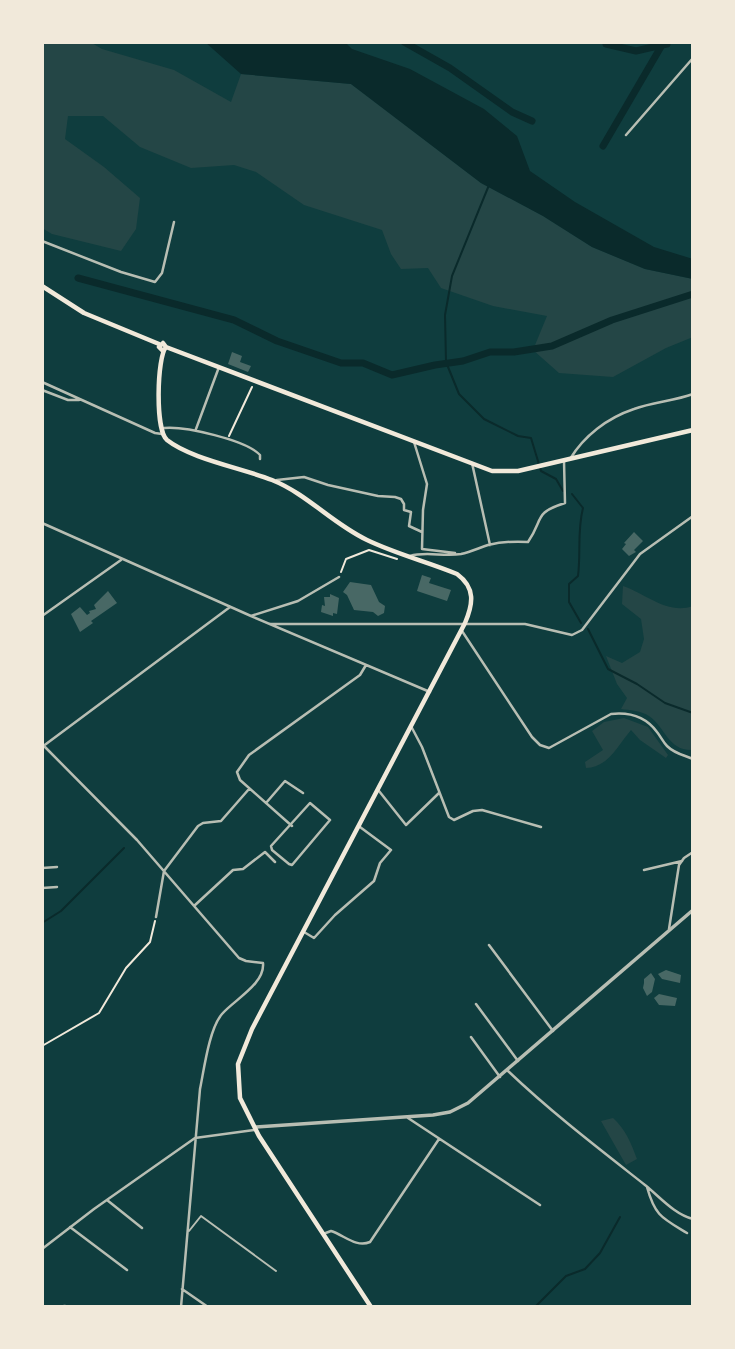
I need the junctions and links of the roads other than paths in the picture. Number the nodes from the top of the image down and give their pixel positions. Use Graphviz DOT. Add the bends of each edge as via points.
graph roads {
  1 [pos="693,58"];
  2 [pos="626,135"];
  3 [pos="174,222"];
  4 [pos="42,241"];
  5 [pos="42,286"];
  6 [pos="165,349"];
  7 [pos="219,367"];
  8 [pos="42,382"];
  9 [pos="42,390"];
  10 [pos="693,394"];
  11 [pos="81,400"];
  12 [pos="195,430"];
  13 [pos="693,430"];
  14 [pos="161,431"];
  15 [pos="414,442"];
  16 [pos="260,459"];
  17 [pos="567,460"];
  18 [pos="472,463"];
  19 [pos="274,481"];
  20 [pos="693,516"];
  21 [pos="42,523"];
  22 [pos="422,532"];
  23 [pos="490,545"];
  24 [pos="463,554"];
  25 [pos="408,557"];
  26 [pos="121,560"];
  27 [pos="339,577"];
  28 [pos="230,607"];
  29 [pos="42,616"];
  30 [pos="251,617"];
  31 [pos="466,623"];
  32 [pos="270,624"];
  33 [pos="461,631"];
  34 [pos="366,665"];
  35 [pos="430,692"];
  36 [pos="412,728"];
  37 [pos="43,746"];
  38 [pos="693,759"];
  39 [pos="249,788"];
  40 [pos="379,791"];
  41 [pos="303,793"];
  42 [pos="439,793"];
  43 [pos="266,803"];
  44 [pos="291,825"];
  45 [pos="360,827"];
  46 [pos="541,827"];
  47 [pos="693,852"];
  48 [pos="682,861"];
  49 [pos="275,862"];
  50 [pos="57,867"];
  51 [pos="42,868"];
  52 [pos="644,870"];
  53 [pos="164,871"];
  54 [pos="57,887"];
  55 [pos="42,888"];
  56 [pos="194,906"];
  57 [pos="693,910"];
  58 [pos="156,917"];
  59 [pos="669,931"];
  60 [pos="304,932"];
  61 [pos="489,945"];
  62 [pos="476,1004"];
  63 [pos="553,1031"];
  64 [pos="471,1037"];
  65 [pos="518,1061"];
  66 [pos="508,1071"];
  67 [pos="500,1077"];
  68 [pos="405,1116"];
  69 [pos="256,1127"];
  70 [pos="195,1138"];
  71 [pos="439,1139"];
  72 [pos="647,1186"];
  73 [pos="107,1199"];
  74 [pos="540,1205"];
  75 [pos="693,1219"];
  76 [pos="71,1227"];
  77 [pos="142,1228"];
  78 [pos="687,1233"];
  79 [pos="323,1234"];
  80 [pos="186,1235"];
  81 [pos="42,1249"];
  82 [pos="127,1270"];
  83 [pos="276,1271"];
  84 [pos="182,1289"];
  85 [pos="65,1306"];
  86 [pos="55,1307"];
  87 [pos="181,1307"];
  88 [pos="208,1307"];
  89 [pos="371,1307"];
  1 -- 2 [label="street"];
  3 -- 4 [label="street" via="162,273 155,282"];
  5 -- 6 [label="main road" via="84,313"];
  6 -- 7 [label="main road"];
  6 -- 14 [label="main road"];
  7 -- 12 [label="street"];
  7 -- 15 [label="main road"];
  8 -- 11 [label="street"];
  9 -- 11 [label="street"];
  10 -- 17 [label="street" via="632,409 591,432"];
  11 -- 14 [label="street" via="155,433"];
  12 -- 14 [label="street"];
  12 -- 16 [label="street" via="258,452"];
  13 -- 17 [label="main road"];
  14 -- 19 [label="main road" via="181,448"];
  15 -- 18 [label="main road"];
  15 -- 22 [label="street" via="427,484"];
  17 -- 18 [label="main road" via="501,472"];
  17 -- 23 [label="street" via="565,503 539,516 528,542"];
  18 -- 23 [label="street"];
  19 -- 22 [label="street" via="304,477 401,499 404,510 411,512 409,526"];
  19 -- 25 [label="main road" via="366,540"];
  20 -- 31 [label="street" via="640,554 582,630 572,635 525,624"];
  21 -- 26 [label="street"];
  22 -- 24 [label="street" via="422,549"];
  23 -- 24 [label="street"];
  24 -- 25 [label="street"];
  25 -- 31 [label="main road" via="465,580 472,598"];
  26 -- 28 [label="street"];
  26 -- 29 [label="street"];
  27 -- 30 [label="street" via="298,601"];
  28 -- 30 [label="street"];
  28 -- 37 [label="street"];
  30 -- 32 [label="street"];
  31 -- 32 [label="street"];
  31 -- 33 [label="main road"];
  32 -- 34 [label="street"];
  33 -- 35 [label="main road"];
  33 -- 38 [label="street" via="540,745 549,748 621,713 645,720 666,745"];
  34 -- 35 [label="street"];
  34 -- 39 [label="street" via="360,675 249,755 237,772"];
  35 -- 36 [label="main road"];
  36 -- 40 [label="main road"];
  36 -- 42 [label="street"];
  37 -- 53 [label="street"];
  39 -- 43 [label="street"];
  39 -- 53 [label="street" via="222,821 198,826"];
  40 -- 42 [label="street" via="407,825"];
  40 -- 45 [label="main road"];
  41 -- 43 [label="street" via="285,781"];
  42 -- 46 [label="street" via="453,820 482,810"];
  43 -- 44 [label="street"];
  44 -- 44 [label="street" via="271,846 292,864 330,818 310,803"];
  45 -- 60 [label="main road"];
  45 -- 60 [label="street" via="391,850 374,881 314,938"];
  47 -- 48 [label="street"];
  48 -- 52 [label="street"];
  48 -- 59 [label="street"];
  49 -- 56 [label="street" via="261,853 243,869 233,870"];
  50 -- 51 [label="street"];
  53 -- 56 [label="street"];
  53 -- 58 [label="street"];
  54 -- 55 [label="street"];
  56 -- 70 [label="street" via="239,958 264,967 259,978 220,1016 200,1089"];
  57 -- 59 [label="street"];
  59 -- 63 [label="street"];
  60 -- 69 [label="main road" via="238,1064 240,1098"];
  61 -- 63 [label="street"];
  62 -- 65 [label="street"];
  63 -- 65 [label="street"];
  64 -- 67 [label="street"];
  65 -- 66 [label="street"];
  66 -- 67 [label="street"];
  66 -- 72 [label="street"];
  67 -- 68 [label="street" via="468,1104 450,1112"];
  68 -- 69 [label="street"];
  68 -- 71 [label="street"];
  69 -- 70 [label="street"];
  69 -- 79 [label="main road"];
  70 -- 73 [label="street"];
  70 -- 80 [label="street"];
  71 -- 74 [label="street"];
  71 -- 79 [label="street" via="370,1242 357,1244 331,1231"];
  72 -- 75 [label="street"];
  72 -- 78 [label="street" via="661,1218"];
  73 -- 76 [label="street"];
  73 -- 77 [label="street"];
  76 -- 81 [label="street"];
  76 -- 82 [label="street"];
  79 -- 89 [label="main road"];
  80 -- 83 [label="lane" via="201,1216"];
  80 -- 84 [label="street"];
  84 -- 87 [label="street"];
  84 -- 88 [label="street"];
  85 -- 86 [label="street"];
}
